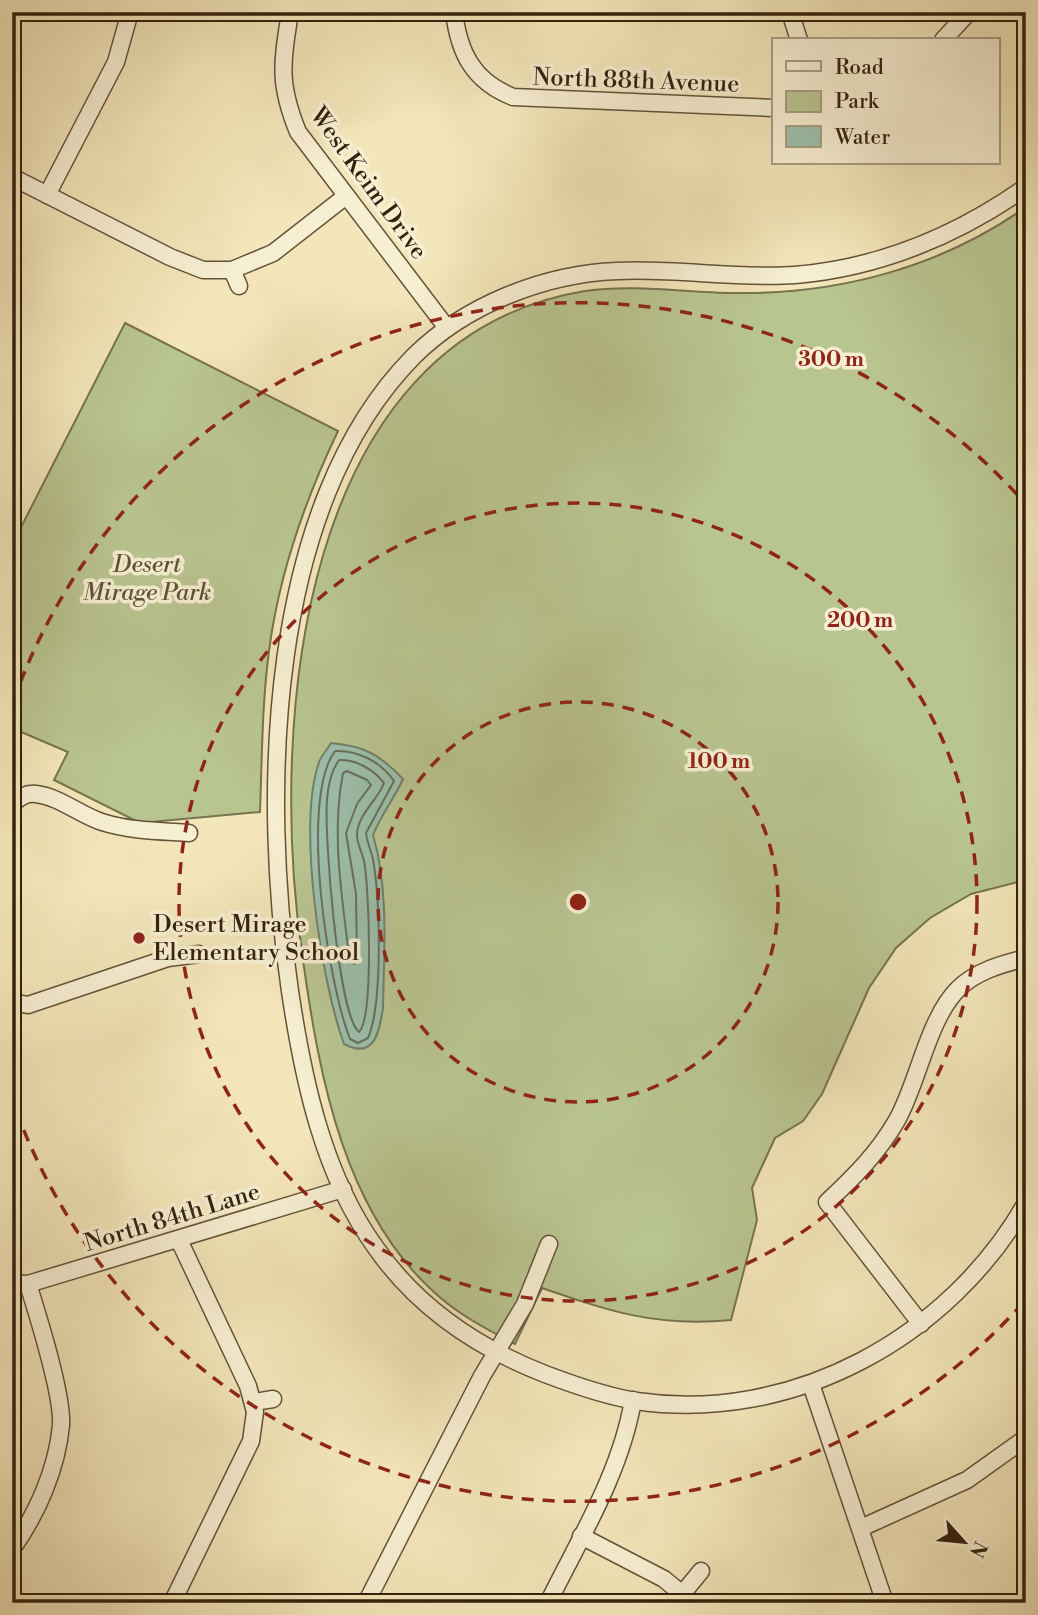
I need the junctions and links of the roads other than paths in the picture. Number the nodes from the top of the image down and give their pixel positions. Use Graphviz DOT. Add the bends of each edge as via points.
graph roads {
  1 [pos="130,12"];
  2 [pos="289,12"];
  3 [pos="453,12"];
  4 [pos="790,12"];
  5 [pos="969,12"];
  6 [pos="798,38"];
  7 [pos="945,38"];
  8 [pos="772,108"];
  9 [pos="12,177"];
  10 [pos="1026,187"];
  11 [pos="47,194"];
  12 [pos="346,196"];
  13 [pos="232,270"];
  14 [pos="239,286"];
  15 [pos="447,328"];
  16 [pos="12,804"];
  17 [pos="189,833"];
  18 [pos="199,954"];
  19 [pos="1026,958"];
  20 [pos="12,1002"];
  21 [pos="343,1189"];
  22 [pos="1026,1203"];
  23 [pos="179,1240"];
  24 [pos="549,1244"];
  25 [pos="20,1284"];
  26 [pos="921,1324"];
  27 [pos="496,1353"];
  28 [pos="811,1384"];
  29 [pos="273,1399"];
  30 [pos="633,1400"];
  31 [pos="254,1402"];
  32 [pos="1026,1438"];
  33 [pos="861,1528"];
  34 [pos="581,1536"];
  35 [pos="12,1549"];
  36 [pos="701,1571"];
  37 [pos="688,1598"];
  38 [pos="172,1603"];
  39 [pos="366,1603"];
  40 [pos="548,1603"];
  41 [pos="885,1603"];
  1 -- 11 [label="street" via="116,62"];
  2 -- 12 [label="street, West Keim Drive" via="281,70 285,99 298,132"];
  3 -- 8 [label="street, North 88th Avenue" via="464,59 482,80 513,97"];
  4 -- 6 [label="street"];
  5 -- 7 [label="street"];
  9 -- 11 [label="street"];
  10 -- 15 [label="street" via="943,236 867,262 792,275 598,272 502,298"];
  11 -- 13 [label="street" via="170,257 203,270"];
  12 -- 13 [label="street" via="273,253"];
  12 -- 15 [label="street, West Keim Drive"];
  13 -- 14 [label="street"];
  15 -- 21 [label="street" via="385,390 348,452 318,520 284,662 276,804 285,954 310,1096"];
  16 -- 17 [label="street" via="21,796 35,794 102,822"];
  18 -- 20 [label="street" via="168,958 28,1005"];
  19 -- 26 [label="street" via="990,968 957,989 931,1034 899,1118 873,1158 827,1202"];
  21 -- 23 [label="street, North 84th Lane"];
  21 -- 27 [label="street" via="373,1245 399,1278 450,1324"];
  22 -- 26 [label="street" via="974,1276"];
  23 -- 25 [label="street, North 84th Lane"];
  23 -- 31 [label="street"];
  24 -- 27 [label="street" via="525,1304"];
  25 -- 35 [label="street" via="54,1379 61,1423 52,1474"];
  26 -- 28 [label="street" via="848,1369"];
  27 -- 30 [label="street" via="571,1384"];
  27 -- 39 [label="street"];
  28 -- 30 [label="street" via="718,1402"];
  28 -- 33 [label="street"];
  29 -- 31 [label="street"];
  30 -- 34 [label="street" via="615,1466"];
  31 -- 38 [label="street" via="254,1428 244,1460"];
  32 -- 33 [label="street" via="967,1480"];
  33 -- 41 [label="street"];
  34 -- 37 [label="street" via="653,1573"];
  34 -- 40 [label="street"];
  36 -- 37 [label="street"];
}
